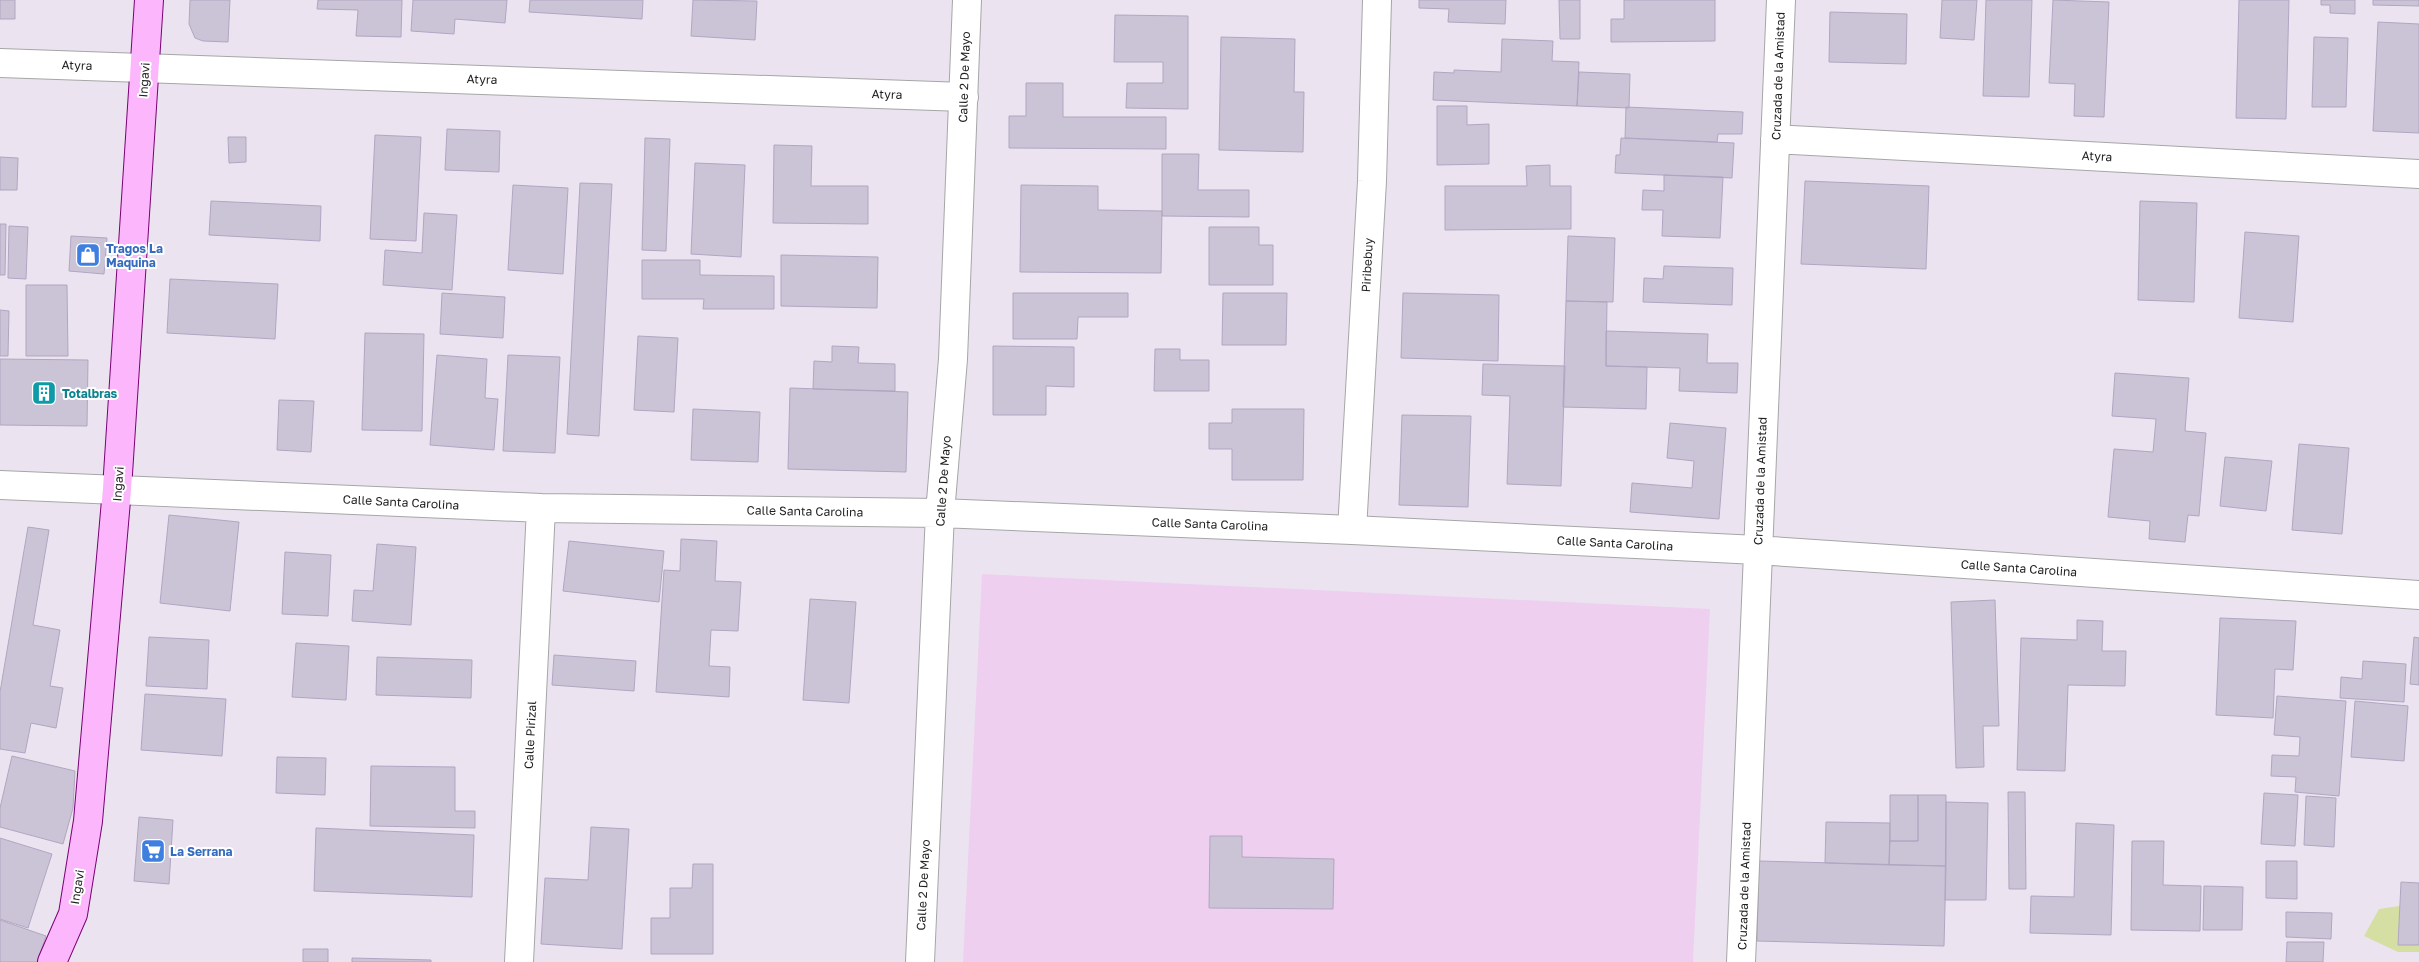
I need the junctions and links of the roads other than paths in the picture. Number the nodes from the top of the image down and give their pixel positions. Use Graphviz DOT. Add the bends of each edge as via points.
graph roads {
  1 [pos="149,0"];
  2 [pos="967,0"];
  3 [pos="1377,0"];
  4 [pos="1781,0"];
  5 [pos="0,63"];
  6 [pos="145,67"];
  7 [pos="964,96"];
  8 [pos="1775,139"];
  9 [pos="2419,174"];
  10 [pos="0,484"];
  11 [pos="118,489"];
  12 [pos="541,508"];
  13 [pos="940,512"];
  14 [pos="1352,530"];
  15 [pos="1757,550"];
  16 [pos="2419,595"];
  17 [pos="52,962"];
  18 [pos="520,962"];
  19 [pos="920,962"];
  20 [pos="1741,962"];
  1 -- 6 [label="main road, Ingavi"];
  2 -- 7 [label="street, Calle 2 De Mayo"];
  3 -- 14 [label="street, Piribebuy" via="1372,181"];
  4 -- 8 [label="street, Cruzada de la Amistad"];
  5 -- 6 [label="street, Atyra"];
  6 -- 7 [label="street, Atyra"];
  6 -- 11 [label="main road, Ingavi"];
  7 -- 13 [label="street, Calle 2 De Mayo" via="954,359"];
  8 -- 9 [label="street, Atyra"];
  8 -- 15 [label="street, Cruzada de la Amistad"];
  10 -- 11 [label="street, Calle Santa Carolina"];
  11 -- 12 [label="street, Calle Santa Carolina"];
  11 -- 17 [label="main road, Ingavi" via="88,821 73,914"];
  12 -- 13 [label="street, Calle Santa Carolina"];
  12 -- 18 [label="street, Calle Pirizal"];
  13 -- 14 [label="street, Calle Santa Carolina"];
  13 -- 19 [label="street, Calle 2 De Mayo"];
  14 -- 15 [label="street, Calle Santa Carolina"];
  15 -- 16 [label="street, Calle Santa Carolina"];
  15 -- 20 [label="street, Cruzada de la Amistad"];
}
